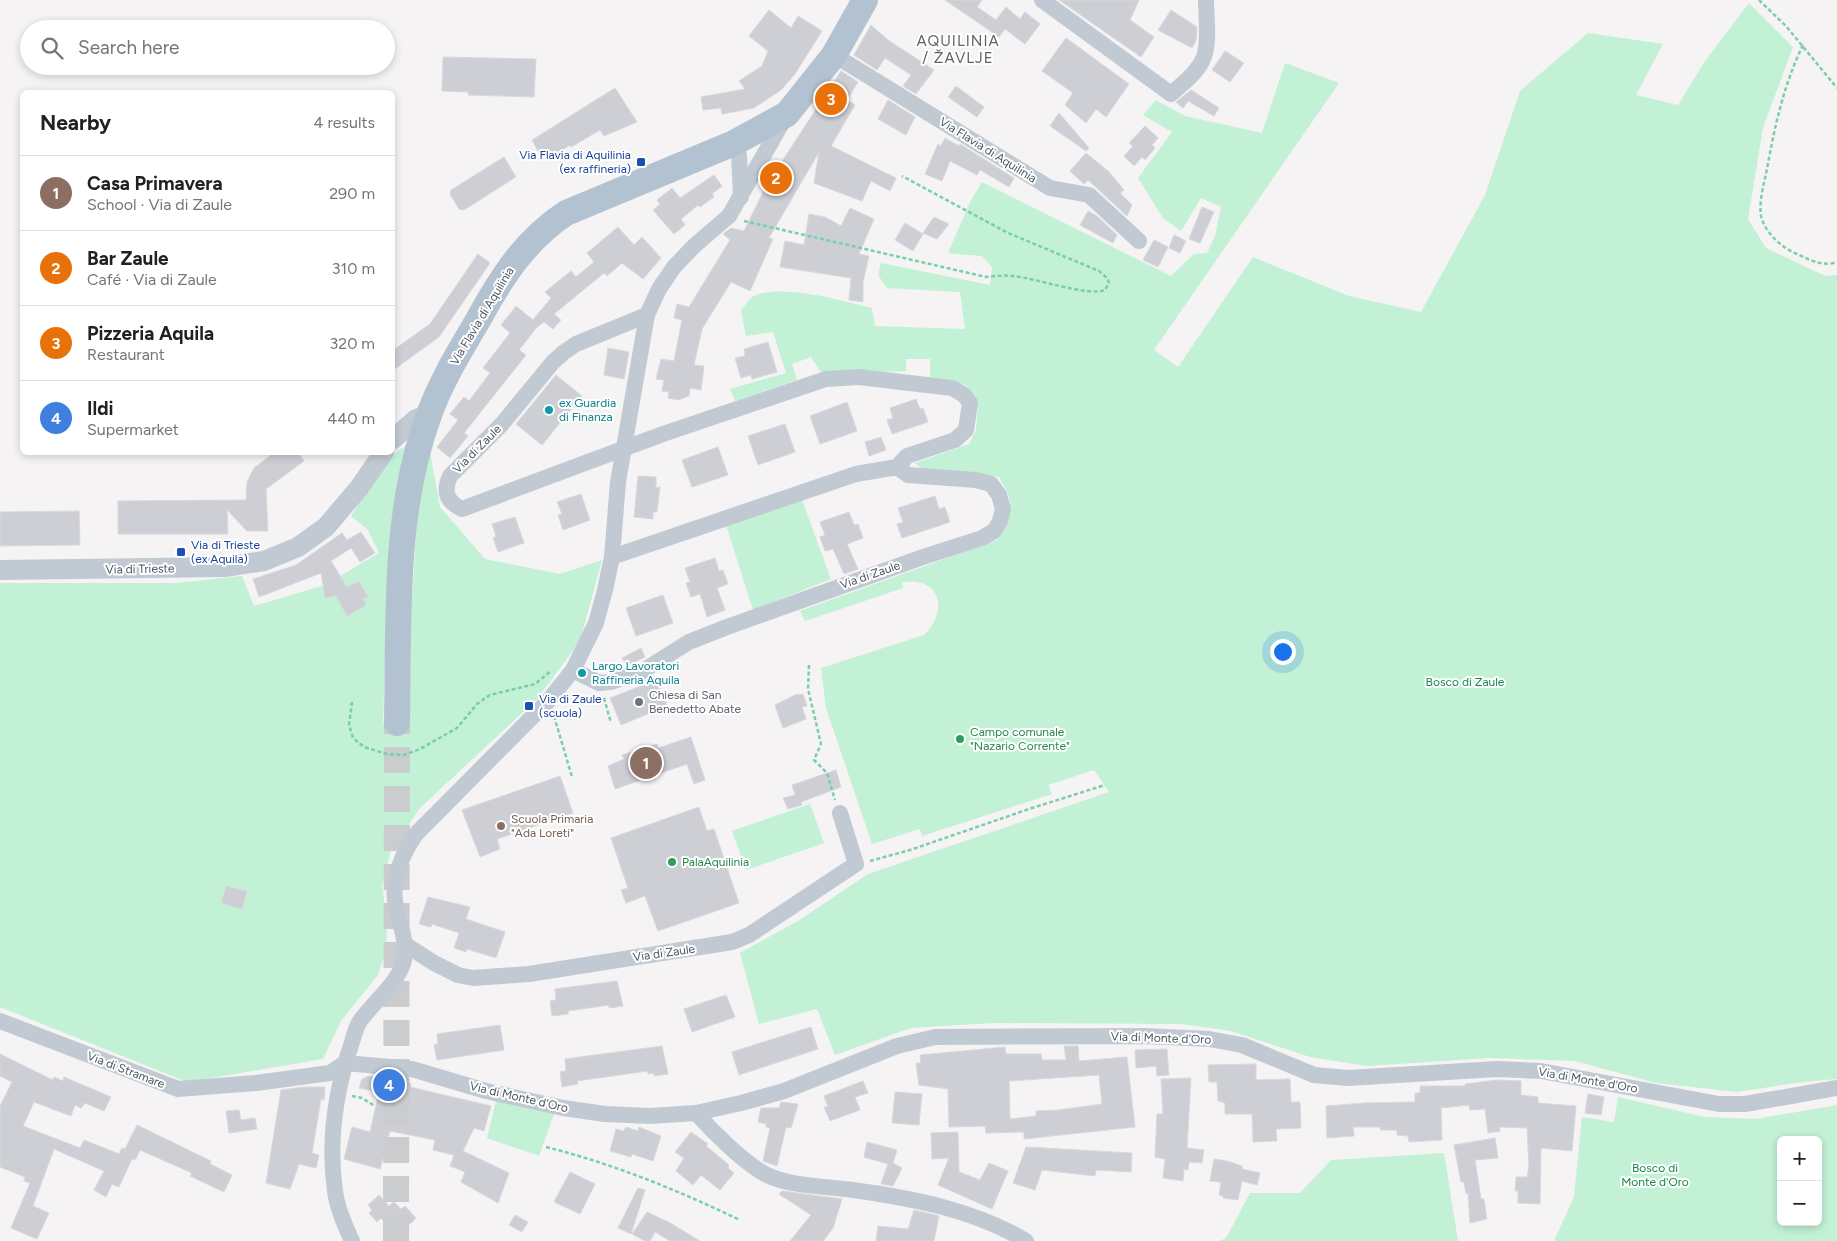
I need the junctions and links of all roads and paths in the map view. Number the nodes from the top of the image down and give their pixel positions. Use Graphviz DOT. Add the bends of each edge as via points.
graph roads {
  1 [pos="865,0"];
  2 [pos="1042,0"];
  3 [pos="1206,0"];
  4 [pos="1759,0"];
  5 [pos="1803,45"];
  6 [pos="834,55"];
  7 [pos="1837,88"];
  8 [pos="787,114"];
  9 [pos="734,143"];
  10 [pos="902,176"];
  11 [pos="741,197"];
  12 [pos="729,216"];
  13 [pos="1139,241"];
  14 [pos="1837,262"];
  15 [pos="647,315"];
  16 [pos="429,414"];
  17 [pos="395,437"];
  18 [pos="623,450"];
  19 [pos="382,455"];
  20 [pos="897,467"];
  21 [pos="612,557"];
  22 [pos="0,570"];
  23 [pos="809,666"];
  24 [pos="573,670"];
  25 [pos="605,682"];
  26 [pos="549,700"];
  27 [pos="352,702"];
  28 [pos="396,723"];
  29 [pos="611,723"];
  30 [pos="572,777"];
  31 [pos="1105,786"];
  32 [pos="840,813"];
  33 [pos="856,864"];
  34 [pos="406,946"];
  35 [pos="0,1020"];
  36 [pos="345,1063"];
  37 [pos="1837,1088"];
  38 [pos="350,1095"];
  39 [pos="376,1106"];
  40 [pos="696,1113"];
  41 [pos="546,1147"];
  42 [pos="740,1220"];
  43 [pos="352,1241"];
  44 [pos="1026,1241"];
  1 -- 6 [label="main road, Via Flavia di Aquilinia"];
  2 -- 3 [label="street" via="1172,94 1204,58"];
  4 -- 5 [label="path"];
  5 -- 7 [label="path"];
  5 -- 14 [label="path" via="1781,107 1762,191 1761,216 1771,236 1789,251 1813,261"];
  6 -- 8 [label="main road, Via Flavia di Aquilinia"];
  6 -- 13 [label="street, Via Flavia di Aquilinia" via="1050,188 1088,194"];
  8 -- 9 [label="main road, Via Flavia di Aquilinia"];
  8 -- 11 [label="street"];
  9 -- 11 [label="street" via="739,155"];
  9 -- 16 [label="main road, Via Flavia di Aquilinia" via="566,213 544,228 526,247 492,296 444,380"];
  10 -- 12 [label="path" via="1008,232 1099,271 1109,283 1098,293 1010,275 986,277 787,233"];
  11 -- 12 [label="street"];
  12 -- 15 [label="street" via="674,267"];
  15 -- 18 [label="street"];
  15 -- 18 [label="street, Via di Zaule" via="576,344 553,362 502,424 450,476 446,496 462,509"];
  16 -- 17 [label="street" via="416,419"];
  16 -- 28 [label="main road, Via Flavia di Aquilinia" via="420,441 404,526"];
  18 -- 20 [label="street, Via di Zaule" via="826,379 859,377 890,380 952,388 964,395 970,404 966,430 956,440 907,456"];
  18 -- 21 [label="street"];
  19 -- 22 [label="street, Via di Trieste" via="326,527 298,546 264,561 225,567"];
  20 -- 21 [label="street, Via di Zaule" via="856,474"];
  20 -- 25 [label="street, Via di Zaule" via="908,475 991,484 999,495 1000,521 994,531 982,538 727,627 690,642 641,672"];
  21 -- 24 [label="street" via="596,623"];
  23 -- 32 [label="path" via="808,689 821,744 814,760 827,773"];
  24 -- 25 [label="street"];
  24 -- 26 [label="street"];
  24 -- 27 [label="path" via="568,665 558,665 535,684 490,695 476,704 457,728 404,755 387,754 364,746 353,738 349,724"];
  25 -- 29 [label="path"];
  26 -- 30 [label="path"];
  26 -- 34 [label="street" via="416,834 404,852 398,869 395,899"];
  31 -- 33 [label="path" via="910,850"];
  32 -- 33 [label="street"];
  33 -- 34 [label="street, Via di Zaule" via="749,934 711,947 529,974 473,978 458,975"];
  34 -- 36 [label="street" via="404,962 392,982 358,1023"];
  35 -- 36 [label="street, Via di Stramare" via="178,1089 256,1083 330,1072"];
  36 -- 40 [label="street, Via di Monte d'Oro" via="412,1069 486,1091 605,1114"];
  36 -- 43 [label="street" via="332,1158 335,1194"];
  37 -- 40 [label="street, Via di Monte d'Oro" via="1745,1104 1719,1104 1541,1071 1497,1069 1348,1078 1314,1075 1242,1045 1209,1039 1145,1036 944,1037 897,1046 784,1091"];
  38 -- 39 [label="path"];
  40 -- 44 [label="street" via="709,1128 767,1175 917,1201 993,1224"];
  41 -- 42 [label="path" via="661,1183"];
}
